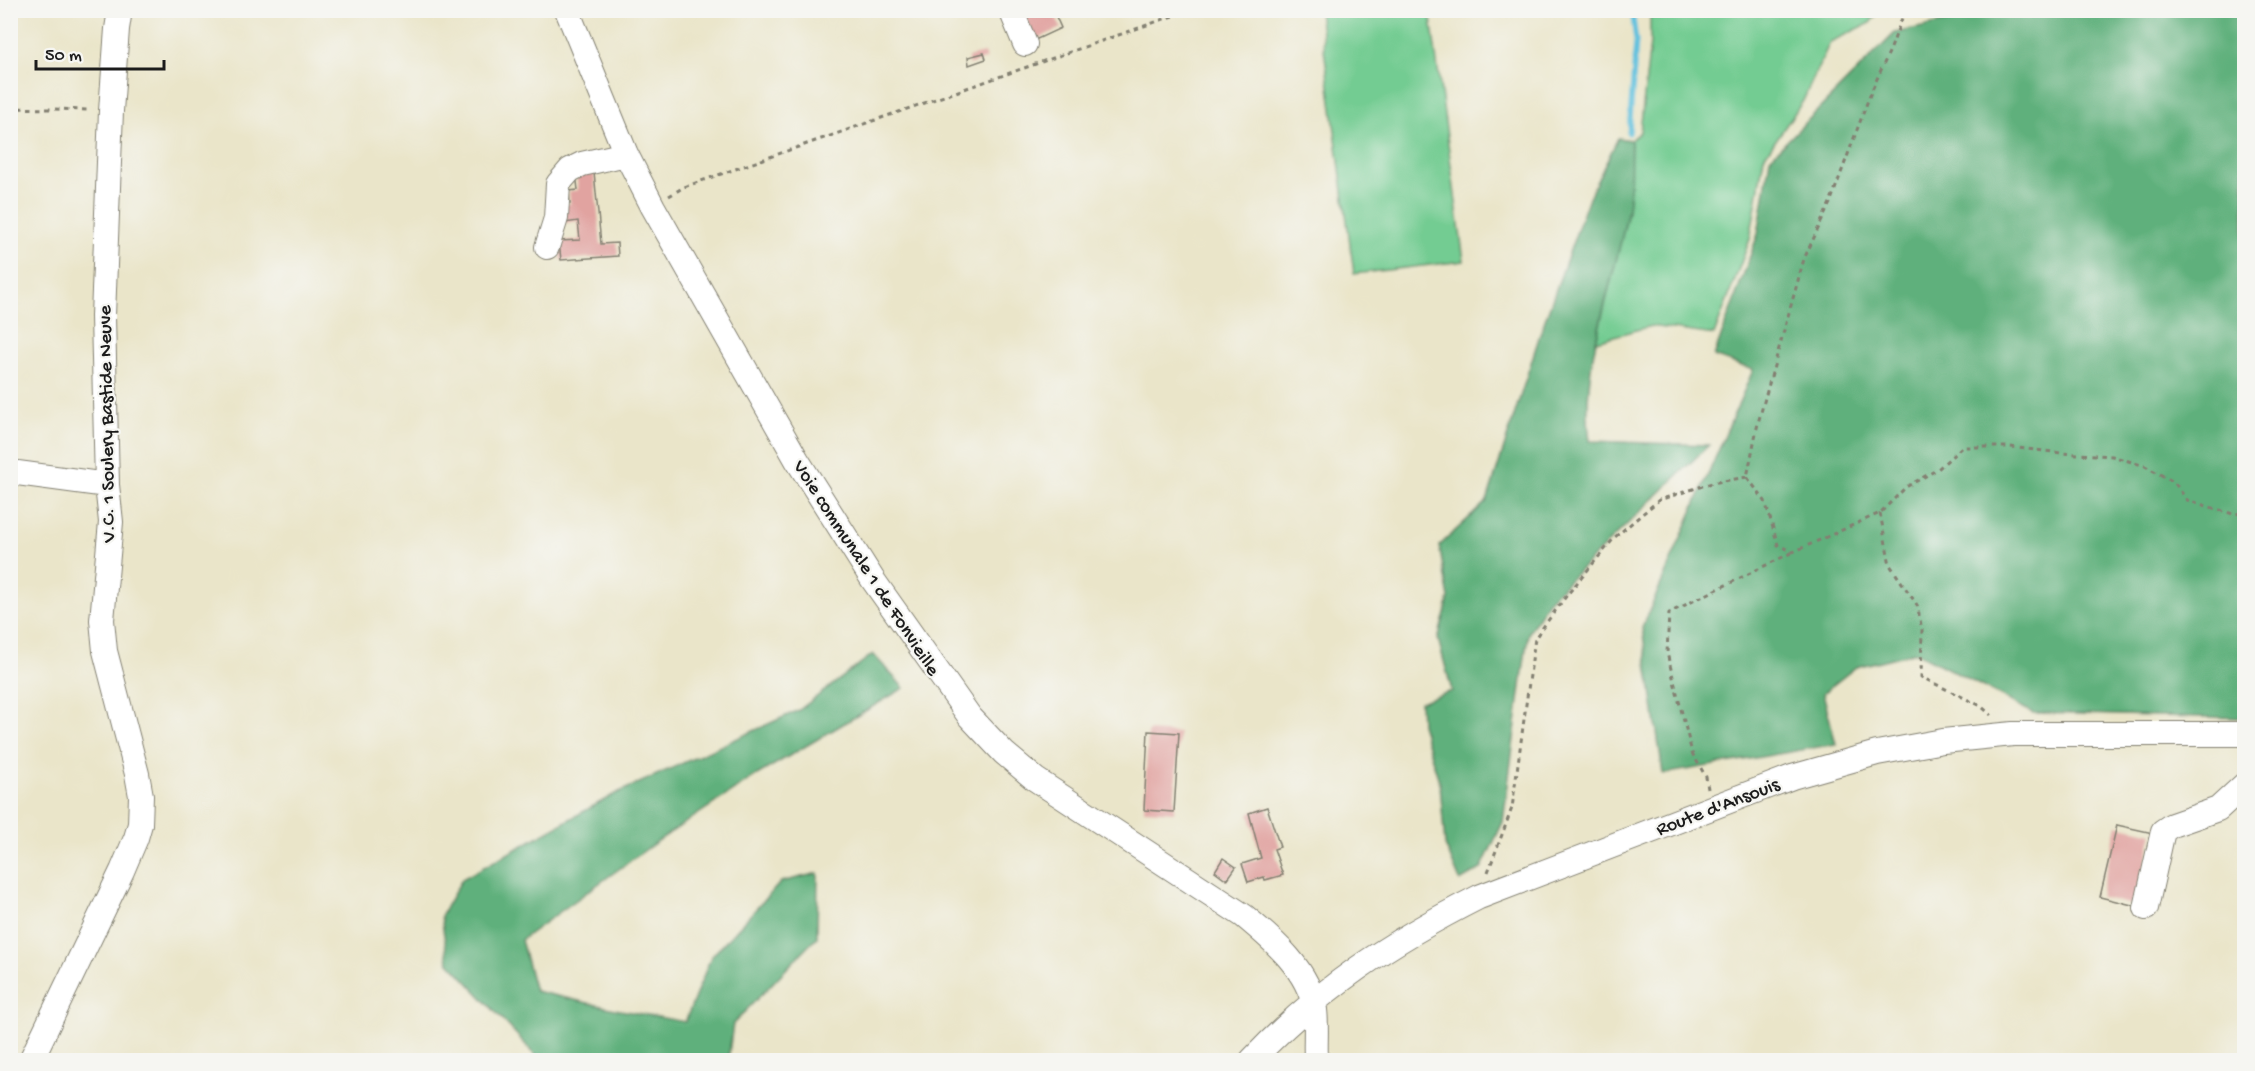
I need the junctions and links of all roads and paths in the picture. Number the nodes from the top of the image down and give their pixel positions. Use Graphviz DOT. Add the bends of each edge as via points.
graph roads {
  1 [pos="120,10"];
  2 [pos="567,10"];
  3 [pos="1011,10"];
  4 [pos="1190,10"];
  5 [pos="1905,10"];
  6 [pos="1025,44"];
  7 [pos="10,108"];
  8 [pos="111,111"];
  9 [pos="626,153"];
  10 [pos="653,207"];
  11 [pos="547,247"];
  12 [pos="10,472"];
  13 [pos="1747,477"];
  14 [pos="107,485"];
  15 [pos="1880,513"];
  16 [pos="2244,513"];
  17 [pos="1793,552"];
  18 [pos="2013,734"];
  19 [pos="2244,734"];
  20 [pos="2244,784"];
  21 [pos="1711,808"];
  22 [pos="1479,897"];
  23 [pos="2146,908"];
  24 [pos="1313,1002"];
  25 [pos="31,1060"];
  26 [pos="1252,1060"];
  27 [pos="1316,1060"];
  1 -- 8 [label="street, V.C. 1 Soulery Bastide Neuve"];
  2 -- 9 [label="street, Voie communale 1 de Fonvieille"];
  3 -- 6 [label="street"];
  4 -- 10 [label="path" via="684,187"];
  5 -- 13 [label="path" via="1830,203 1804,259 1758,423"];
  7 -- 8 [label="path"];
  8 -- 14 [label="street, V.C. 1 Soulery Bastide Neuve" via="103,316"];
  9 -- 10 [label="street, Voie communale 1 de Fonvieille"];
  9 -- 11 [label="street" via="582,164 570,170 558,184 556,218"];
  10 -- 24 [label="street, Voie communale 1 de Fonvieille" via="797,460 873,580 970,717 1035,779 1266,934 1302,975"];
  12 -- 14 [label="street"];
  13 -- 17 [label="path" via="1765,501 1778,545"];
  13 -- 22 [label="path" via="1712,483 1659,500 1615,537 1535,638 1512,808"];
  14 -- 25 [label="street, V.C. 1 Soulery Bastide Neuve" via="111,522 102,620 105,651 137,774 140,824 122,871"];
  15 -- 16 [label="path" via="1906,487 1938,469 1962,447 2112,456 2145,466 2174,482 2187,500 2233,514"];
  15 -- 17 [label="path"];
  15 -- 18 [label="path" via="1890,565 1917,605 1922,630 1922,677 1981,706"];
  17 -- 21 [label="path" via="1669,613 1667,652 1692,753 1706,777"];
  18 -- 19 [label="street, Route d'Ansouis"];
  18 -- 21 [label="street, Route d'Ansouis" via="1877,753 1792,777"];
  20 -- 23 [label="street" via="2218,809 2163,831"];
  21 -- 22 [label="street, Route d'Ansouis"];
  22 -- 24 [label="street, Route d'Ansouis" via="1382,950"];
  24 -- 26 [label="street, Route d'Ansouis"];
  24 -- 27 [label="street, Voie communale 1 de Fonvieille"];
}
